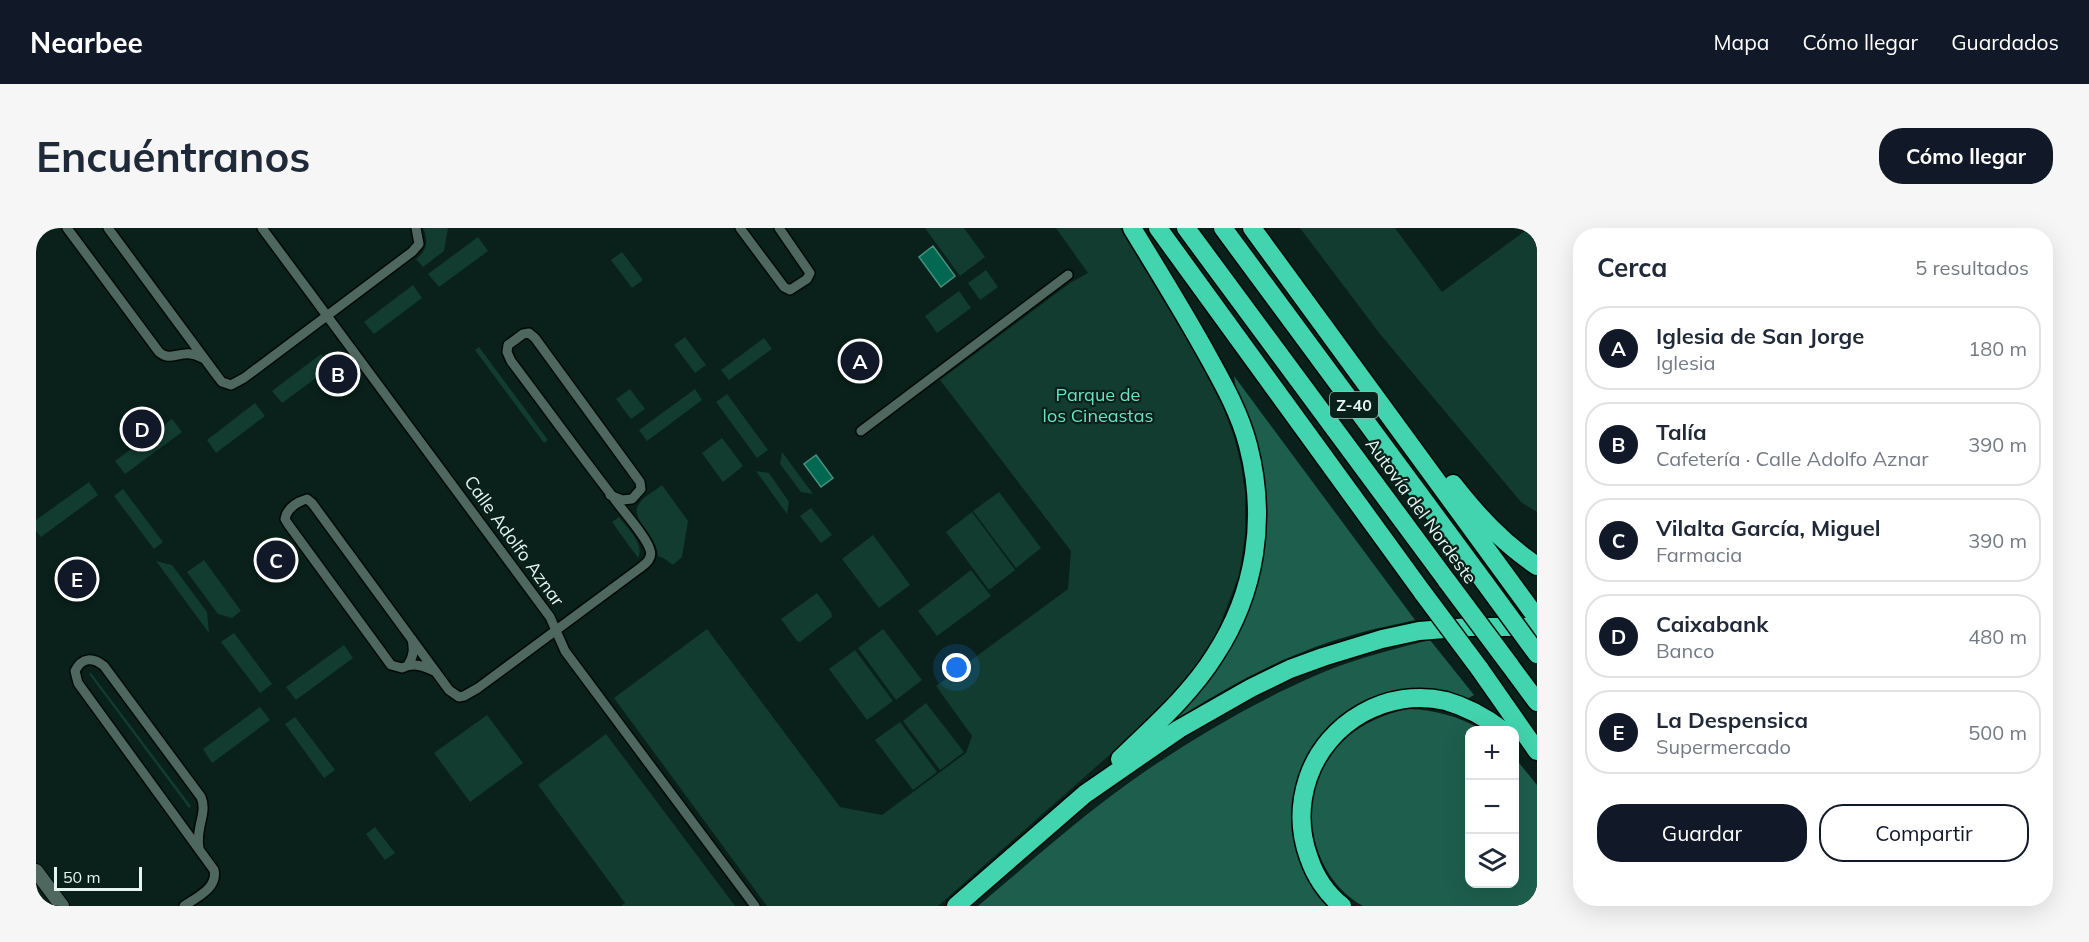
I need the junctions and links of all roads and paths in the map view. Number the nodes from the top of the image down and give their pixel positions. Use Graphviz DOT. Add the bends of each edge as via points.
graph roads {
  1 [pos="68,228"];
  2 [pos="108,228"];
  3 [pos="262,228"];
  4 [pos="410,228"];
  5 [pos="416,228"];
  6 [pos="740,228"];
  7 [pos="779,228"];
  8 [pos="1132,228"];
  9 [pos="1150,228"];
  10 [pos="1158,228"];
  11 [pos="1186,228"];
  12 [pos="1222,228"];
  13 [pos="1251,228"];
  14 [pos="419,241"];
  15 [pos="1068,275"];
  16 [pos="328,316"];
  17 [pos="184,332"];
  18 [pos="179,353"];
  19 [pos="206,361"];
  20 [pos="1362,380"];
  21 [pos="1301,427"];
  22 [pos="861,431"];
  23 [pos="610,495"];
  24 [pos="632,499"];
  25 [pos="632,523"];
  26 [pos="1537,566"];
  27 [pos="1537,618"];
  28 [pos="1537,629"];
  29 [pos="557,630"];
  30 [pos="412,638"];
  31 [pos="1537,654"];
  32 [pos="408,665"];
  33 [pos="436,672"];
  34 [pos="1537,702"];
  35 [pos="1497,726"];
  36 [pos="1519,743"];
  37 [pos="1537,751"];
  38 [pos="1537,759"];
  39 [pos="1085,794"];
  40 [pos="201,816"];
  41 [pos="176,817"];
  42 [pos="199,848"];
  43 [pos="36,871"];
  44 [pos="62,906"];
  45 [pos="184,906"];
  46 [pos="755,906"];
  47 [pos="956,906"];
  48 [pos="1342,906"];
  1 -- 18 [label="street" via="163,357"];
  2 -- 17 [label="street"];
  3 -- 16 [label="street, Calle Adolfo Aznar"];
  4 -- 14 [label="street"];
  5 -- 14 [label="street"];
  6 -- 7 [label="street" via="790,290 810,273"];
  8 -- 39 [label="highway" via="1197,335 1238,415 1254,476 1256,542 1252,573 1242,603 1214,657 1171,710"];
  9 -- 21 [label="highway"];
  10 -- 21 [label="highway"];
  11 -- 34 [label="highway, Autovía del Nordeste / Z-40, bridge"];
  12 -- 31 [label="highway, Autovía del Nordeste / Z-40, bridge"];
  13 -- 20 [label="highway"];
  14 -- 16 [label="street" via="412,252"];
  15 -- 22 [label="street"];
  16 -- 19 [label="street" via="235,383 222,382"];
  16 -- 29 [label="street, Calle Adolfo Aznar"];
  17 -- 18 [label="street" via="186,340"];
  17 -- 19 [label="street"];
  18 -- 19 [label="street" via="194,354"];
  20 -- 26 [label="highway" via="1422,445 1480,518"];
  20 -- 27 [label="highway"];
  21 -- 37 [label="highway, bridge"];
  23 -- 24 [label="street"];
  23 -- 24 [label="street" via="508,356 508,345 523,334 535,338 640,482"];
  23 -- 25 [label="street"];
  24 -- 25 [label="street"];
  25 -- 29 [label="street" via="649,546 648,561"];
  28 -- 39 [label="highway" via="1470,627 1419,631 1323,657 1270,678 1216,707"];
  29 -- 33 [label="street" via="464,696 454,695"];
  29 -- 46 [label="street, Calle Adolfo Aznar" via="565,651"];
  30 -- 32 [label="street" via="414,649"];
  30 -- 32 [label="street" via="312,503 300,501 290,508 285,519 288,524 386,659 395,668"];
  30 -- 33 [label="street"];
  32 -- 33 [label="street"];
  35 -- 48 [label="highway" via="1466,708 1423,699 1398,700 1374,707 1335,732 1311,769 1301,820 1312,866 1323,886"];
  36 -- 38 [label="highway"];
  39 -- 47 [label="highway"];
  40 -- 41 [label="street" via="187,822"];
  40 -- 41 [label="street" via="205,807 201,797 104,666 97,660 82,661 75,671 78,683"];
  40 -- 42 [label="street"];
  41 -- 42 [label="street"];
  42 -- 45 [label="street" via="214,870 215,879"];
  43 -- 44 [label="main road"];
}
